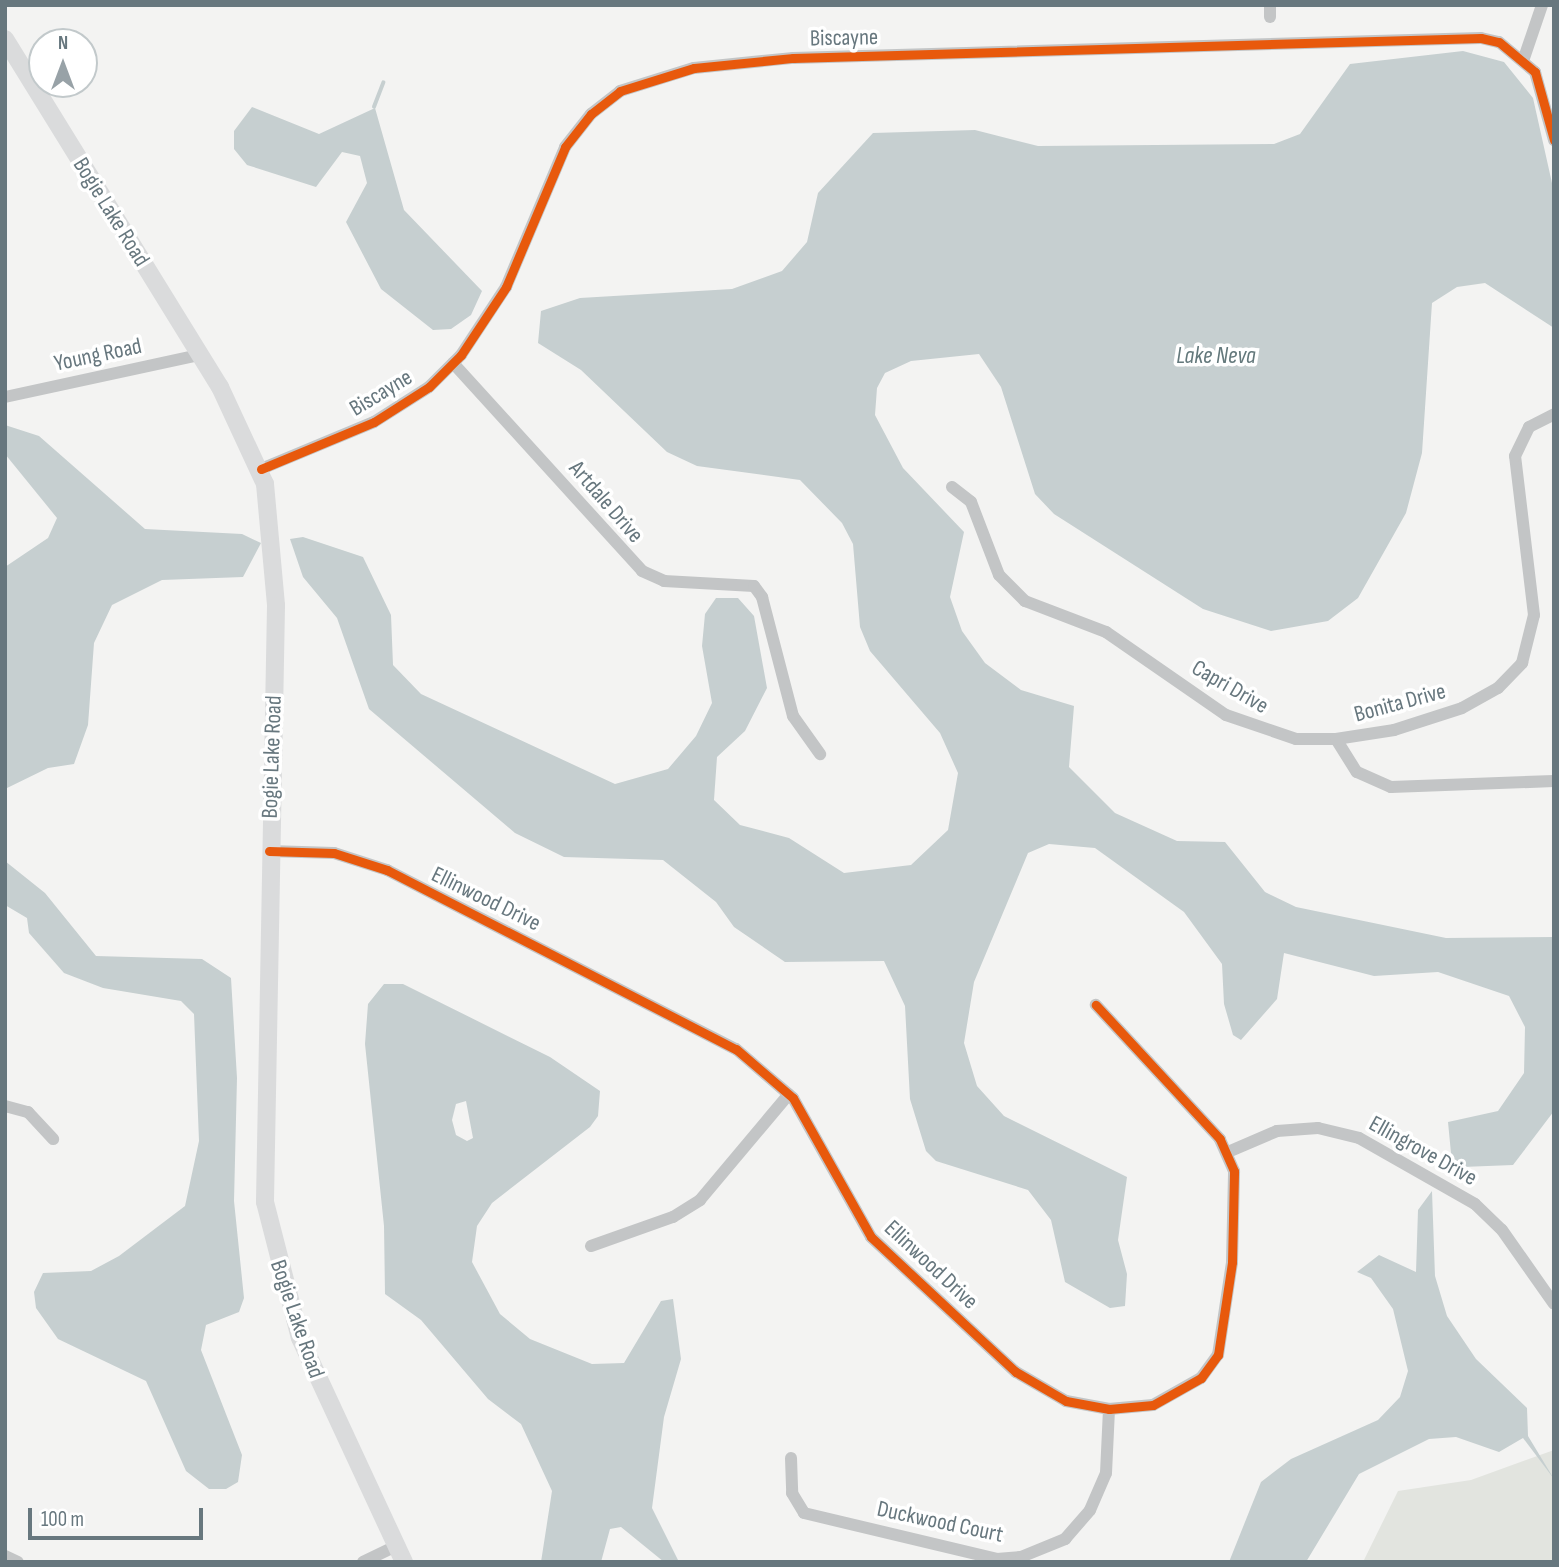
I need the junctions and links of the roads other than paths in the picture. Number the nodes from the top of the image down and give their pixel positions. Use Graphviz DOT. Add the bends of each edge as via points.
graph roads {
  1 [pos="1542,5"];
  2 [pos="5,39"];
  3 [pos="1524,58"];
  4 [pos="1554,140"];
  5 [pos="200,355"];
  6 [pos="453,363"];
  7 [pos="5,397"];
  8 [pos="1554,414"];
  9 [pos="261,469"];
  10 [pos="952,487"];
  11 [pos="1336,739"];
  12 [pos="820,754"];
  13 [pos="1554,781"];
  14 [pos="269,851"];
  15 [pos="1096,1006"];
  16 [pos="789,1094"];
  17 [pos="5,1106"];
  18 [pos="53,1139"];
  19 [pos="1228,1152"];
  20 [pos="591,1246"];
  21 [pos="1552,1295"];
  22 [pos="1109,1409"];
  23 [pos="791,1458"];
  24 [pos="400,1554"];
  25 [pos="5,1556"];
  26 [pos="18,1562"];
  27 [pos="363,1562"];
  1 -- 3 [label="street"];
  2 -- 5 [label="main road, Bogie Lake Road"];
  3 -- 4 [label="street" via="1544,95"];
  3 -- 6 [label="street, Biscayne" via="1482,38 793,58 716,64 649,80 591,114 565,147 506,287"];
  5 -- 7 [label="street, Young Road"];
  5 -- 9 [label="main road, Bogie Lake Road"];
  6 -- 9 [label="street, Biscayne" via="400,408"];
  6 -- 12 [label="street, Artdale Drive" via="642,571 664,581 754,586 793,716"];
  8 -- 11 [label="street, Bonita Drive" via="1530,427 1515,456 1534,615 1522,663 1498,688 1462,708"];
  9 -- 14 [label="main road, Bogie Lake Road" via="276,562"];
  10 -- 11 [label="street, Capri Drive" via="971,502 999,575 1025,601 1106,632 1226,715 1274,734"];
  11 -- 13 [label="street" via="1357,772 1391,787"];
  14 -- 16 [label="street, Ellinwood Drive" via="334,853 387,870 736,1049"];
  14 -- 24 [label="main road, Bogie Lake Road" via="262,1138 269,1231 300,1338"];
  15 -- 19 [label="street"];
  16 -- 20 [label="street" via="700,1200 673,1217"];
  16 -- 22 [label="street, Ellinwood Drive" via="871,1237 1016,1372 1066,1401"];
  17 -- 18 [label="street" via="28,1112"];
  19 -- 21 [label="street, Ellingrove Drive" via="1277,1131 1318,1128 1359,1138 1475,1204 1502,1230"];
  19 -- 22 [label="street, Ellinwood Drive" via="1236,1215 1227,1328 1218,1354 1177,1397"];
  22 -- 23 [label="street, Duckwood Court" via="1106,1473 1090,1510 1065,1539 1021,1557 997,1559 804,1513 792,1493"];
  24 -- 27 [label="street"];
  25 -- 26 [label="street"];
}
